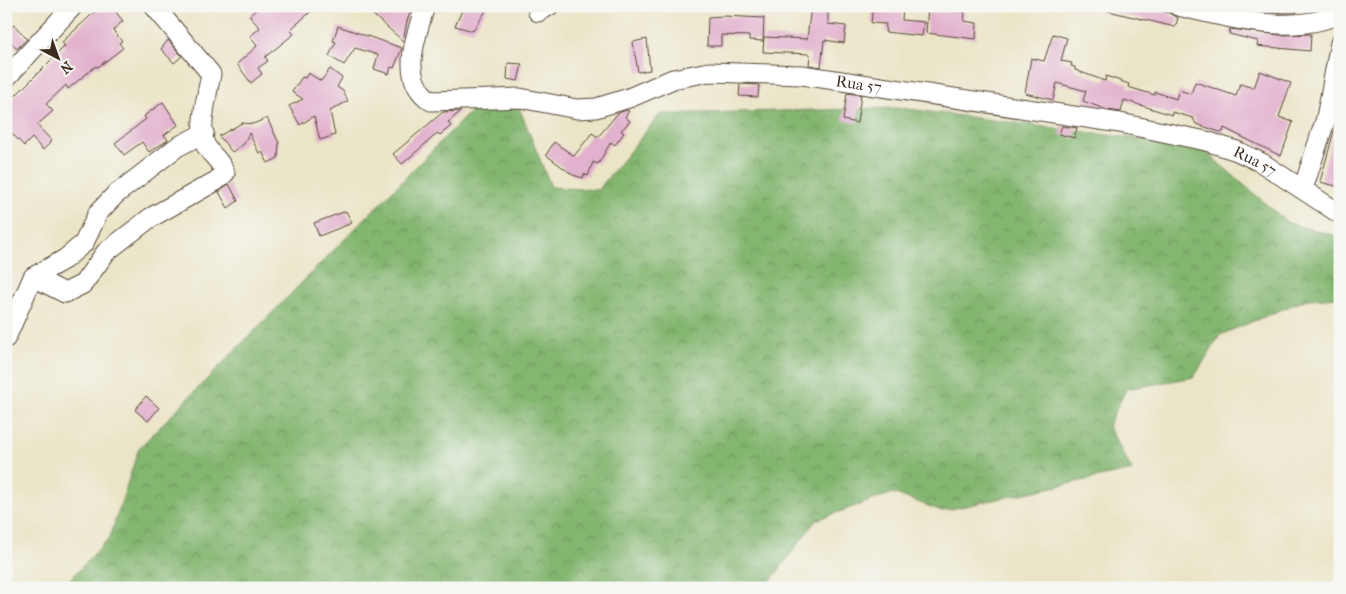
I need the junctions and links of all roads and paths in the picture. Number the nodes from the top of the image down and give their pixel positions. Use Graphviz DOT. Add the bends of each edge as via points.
graph roads {
  1 [pos="72,6"];
  2 [pos="154,6"];
  3 [pos="425,6"];
  4 [pos="1178,6"];
  5 [pos="1315,13"];
  6 [pos="1340,13"];
  7 [pos="1340,42"];
  8 [pos="6,78"];
  9 [pos="1337,78"];
  10 [pos="204,133"];
  11 [pos="1303,189"];
  12 [pos="1340,214"];
  13 [pos="33,277"];
  14 [pos="6,338"];
  1 -- 8 [label="street"];
  2 -- 10 [label="street" via="211,74 203,114"];
  3 -- 11 [label="street, Rua 57" via="411,67 420,94 431,101 520,98 577,109 596,108 673,79 710,72 802,75 1120,123 1206,141 1237,151"];
  4 -- 5 [label="street" via="1273,23"];
  5 -- 6 [label="street"];
  7 -- 9 [label="street"];
  9 -- 11 [label="street"];
  10 -- 13 [label="street" via="177,147 115,195 98,213 84,243 65,259"];
  10 -- 13 [label="street" via="205,144 222,163 224,173 216,181 150,218 106,252 83,284 65,293"];
  11 -- 12 [label="street, Rua 57"];
  13 -- 14 [label="street"];
}
